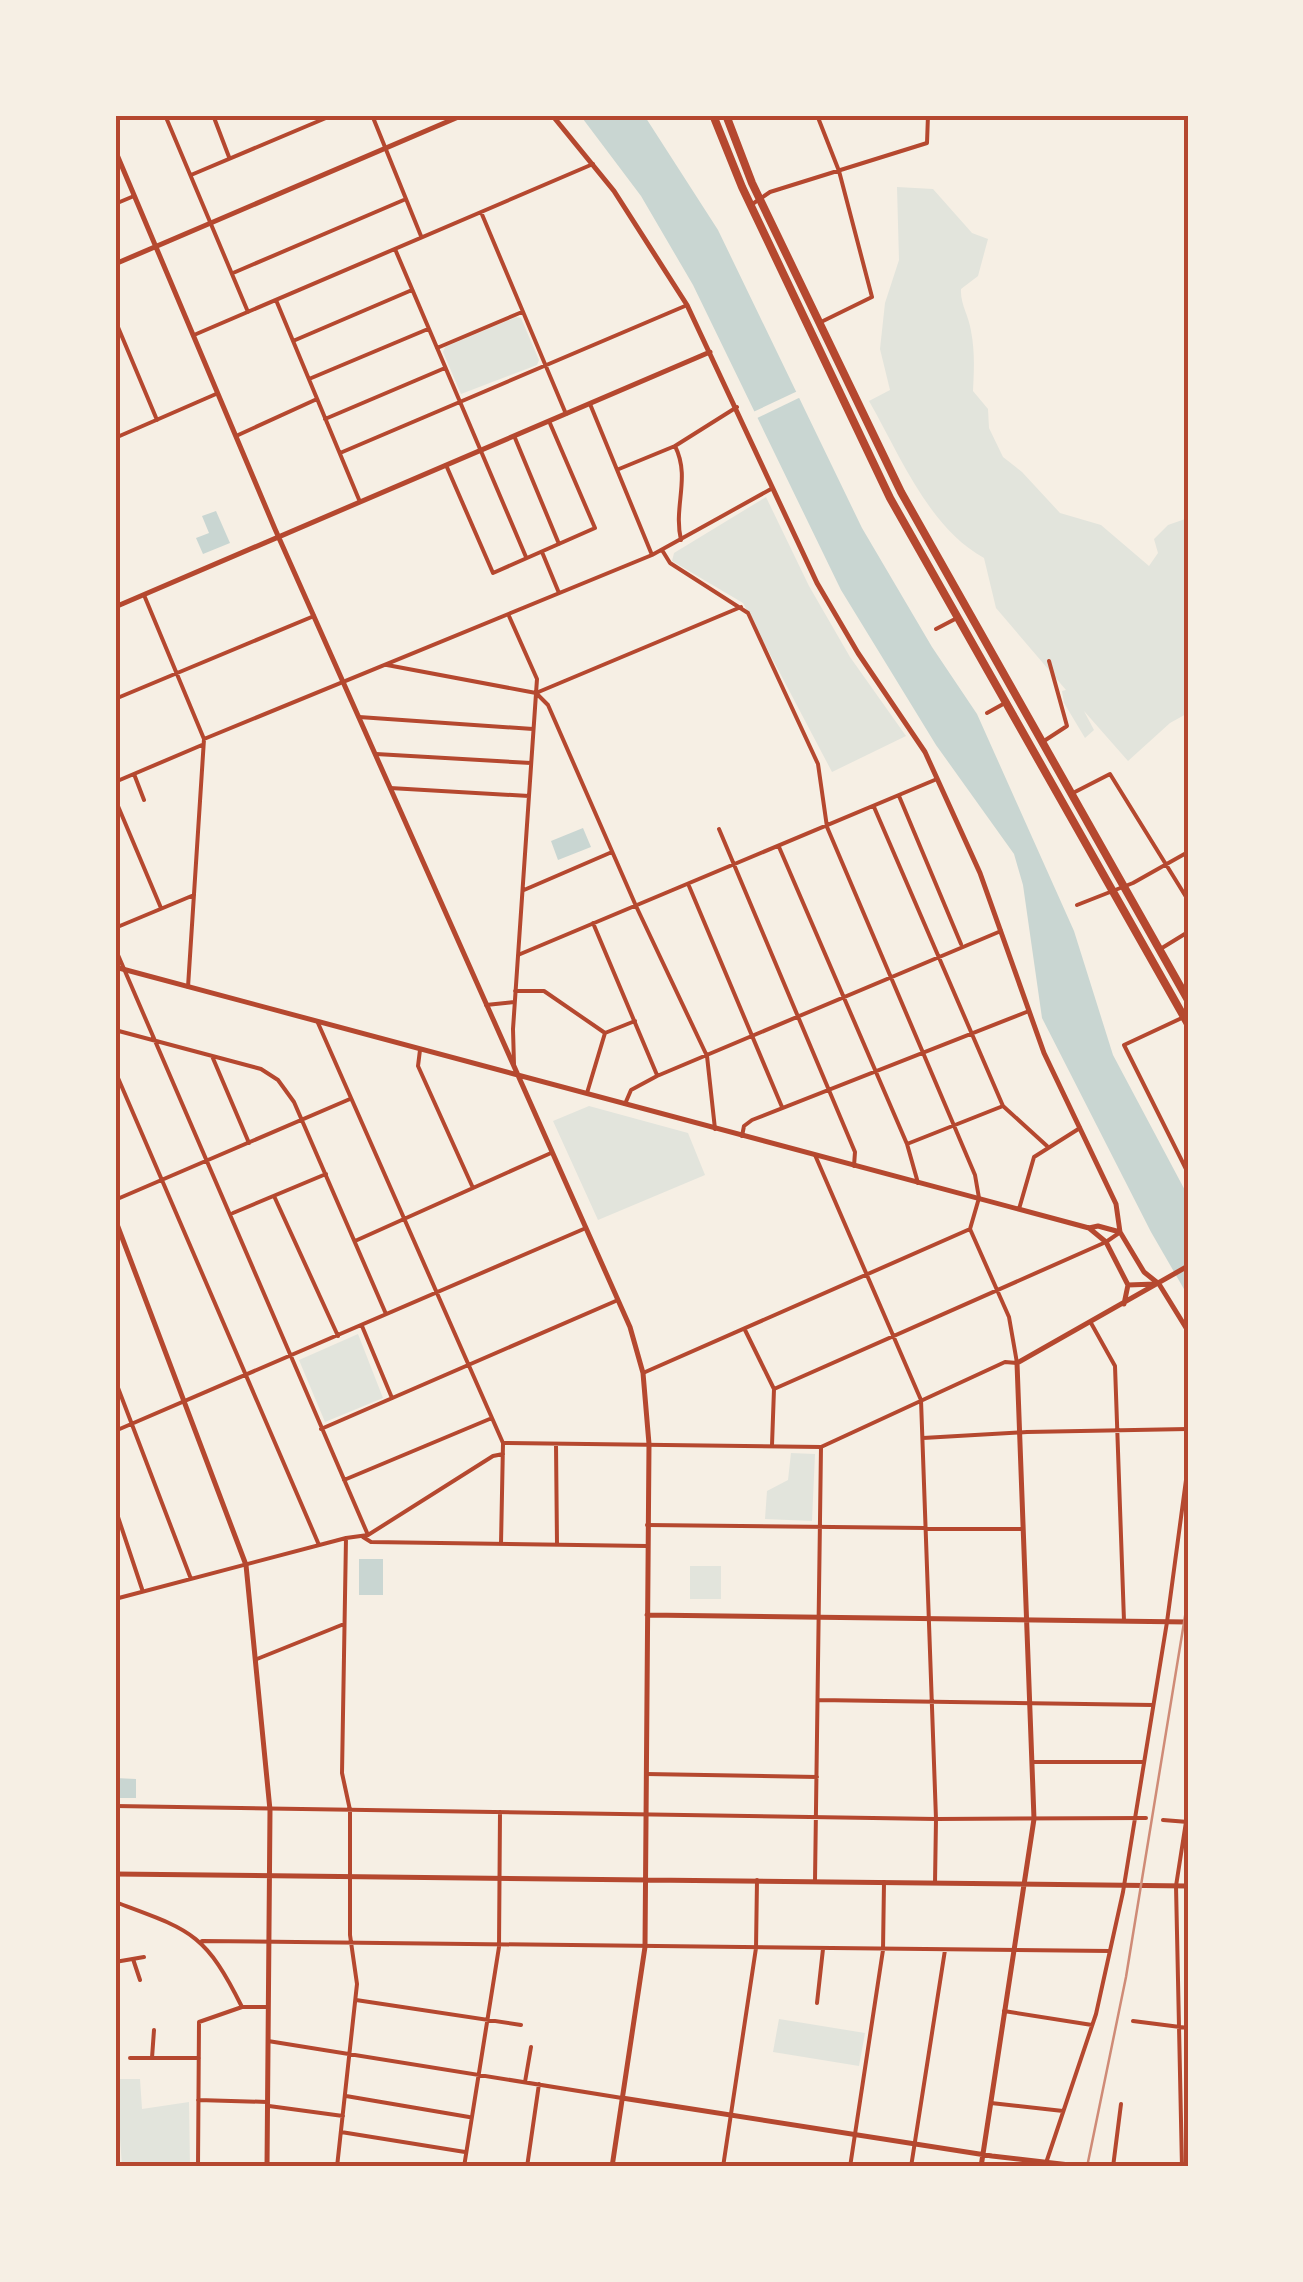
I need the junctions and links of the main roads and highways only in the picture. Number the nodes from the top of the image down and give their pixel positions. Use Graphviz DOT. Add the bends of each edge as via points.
graph roads {
  1 [pos="712,115"];
  2 [pos="726,115"];
  3 [pos="1188,1000"];
  4 [pos="1186,1021"];
  1 -- 4 [label="highway" via="890,498"];
  2 -- 3 [label="highway" via="901,492"];
}
